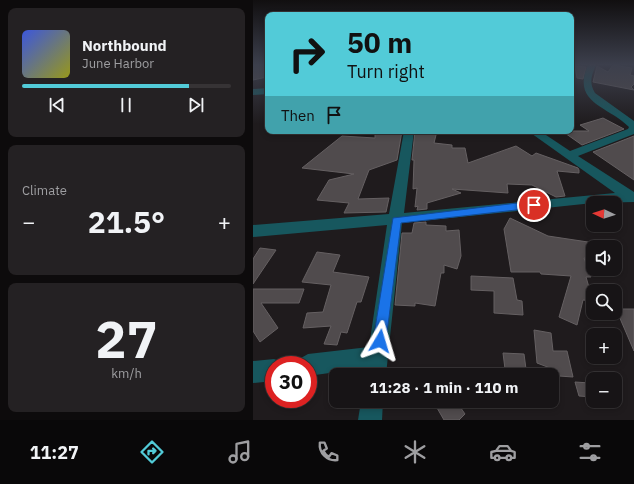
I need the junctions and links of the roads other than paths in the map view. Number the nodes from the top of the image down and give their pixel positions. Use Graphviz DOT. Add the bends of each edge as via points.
graph roads {
  1 [pos="586,85"];
  2 [pos="265,91"];
  3 [pos="253,92"];
  4 [pos="634,127"];
  5 [pos="408,134"];
  6 [pos="538,134"];
  7 [pos="570,155"];
  8 [pos="632,198"];
  9 [pos="397,220"];
  10 [pos="253,232"];
  11 [pos="317,365"];
  12 [pos="377,365"];
  13 [pos="265,371"];
  14 [pos="253,372"];
  15 [pos="371,408"];
  16 [pos="369,420"];
  1 -- 4 [label="street" via="586,90 593,98 629,120"];
  2 -- 3 [label="street"];
  4 -- 7 [label="street" via="629,132"];
  5 -- 9 [label="street"];
  6 -- 7 [label="street"];
  7 -- 8 [label="street"];
  8 -- 9 [label="street" via="518,206"];
  9 -- 10 [label="street"];
  9 -- 12 [label="street"];
  11 -- 12 [label="street"];
  13 -- 14 [label="street"];
  15 -- 16 [label="street"];
}
